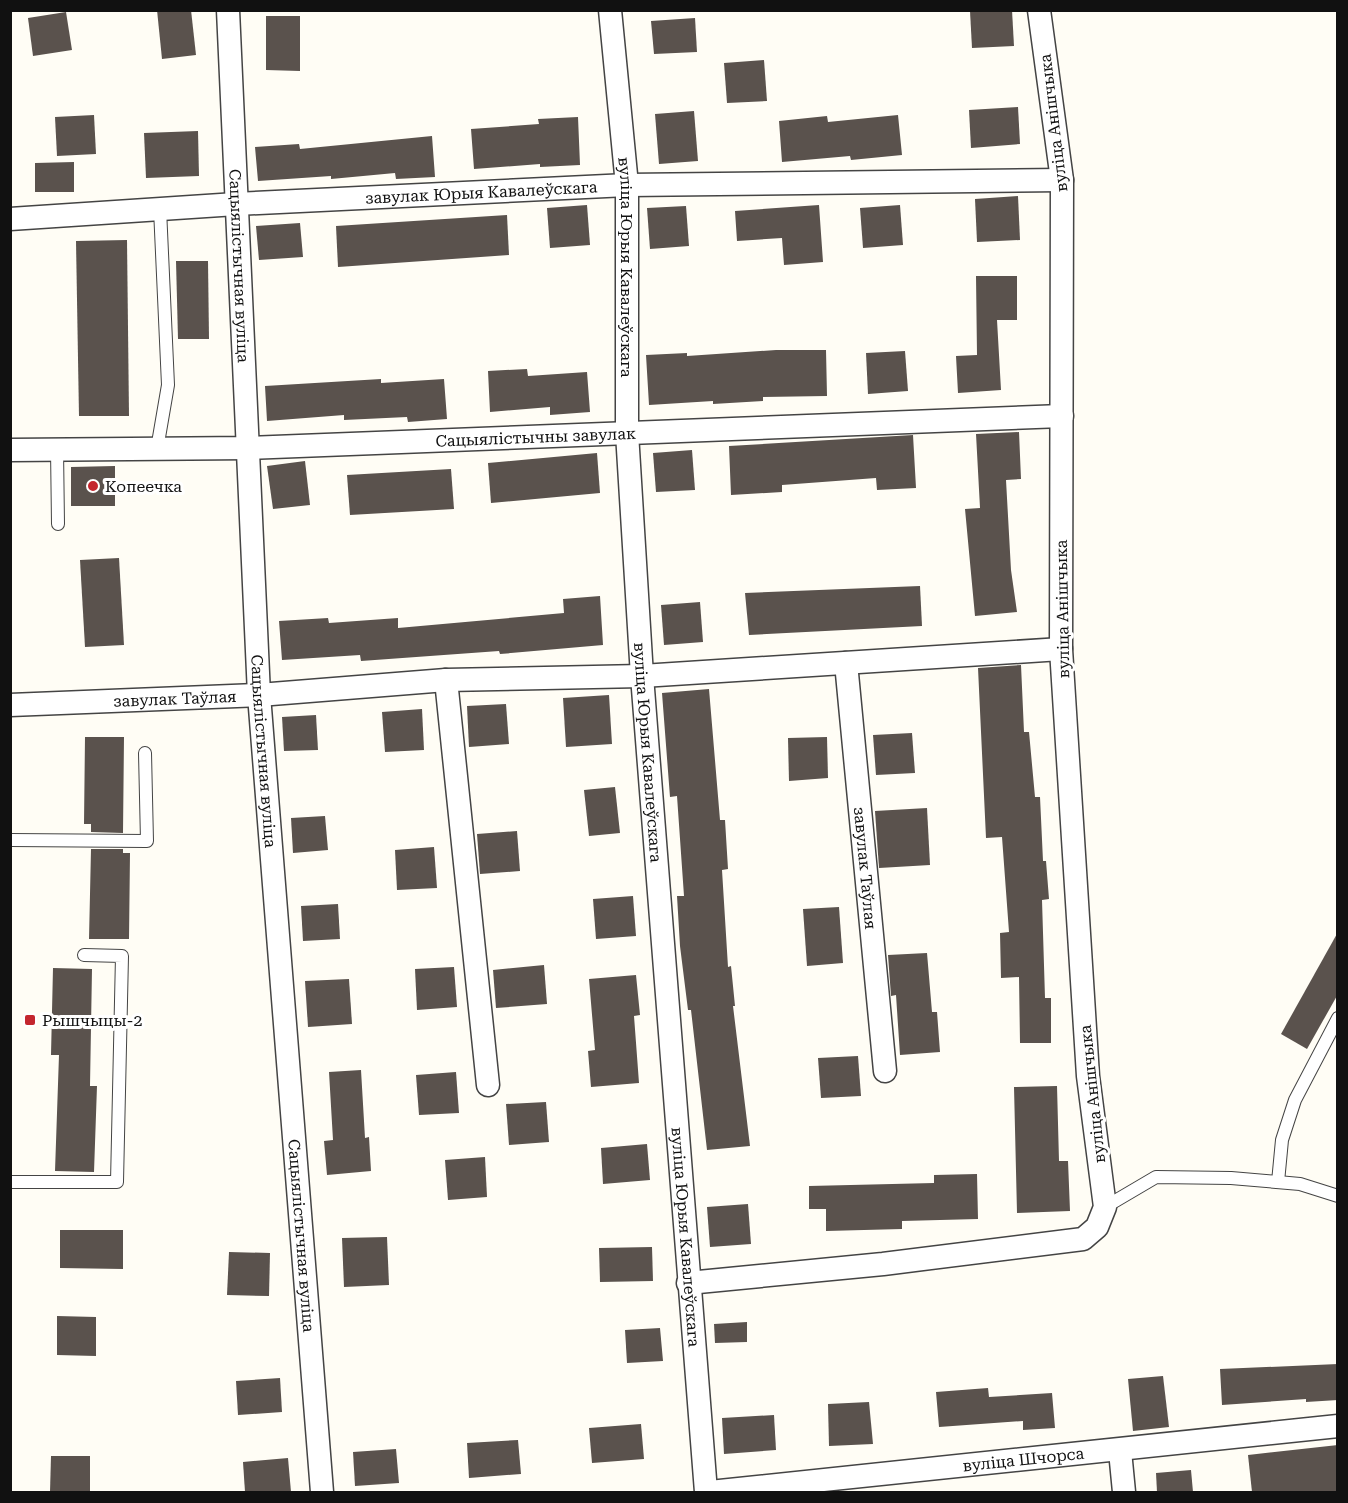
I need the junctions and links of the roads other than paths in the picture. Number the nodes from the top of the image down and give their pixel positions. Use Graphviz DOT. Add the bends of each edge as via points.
graph roads {
  1 [pos="228,10"];
  2 [pos="610,10"];
  3 [pos="1039,10"];
  4 [pos="1062,180"];
  5 [pos="627,185"];
  6 [pos="236,204"];
  7 [pos="160,209"];
  8 [pos="10,219"];
  9 [pos="1062,416"];
  10 [pos="627,433"];
  11 [pos="249,448"];
  12 [pos="157,449"];
  13 [pos="10,450"];
  14 [pos="57,450"];
  15 [pos="58,524"];
  16 [pos="1061,649"];
  17 [pos="846,663"];
  18 [pos="642,676"];
  19 [pos="447,680"];
  20 [pos="259,695"];
  21 [pos="10,705"];
  22 [pos="145,753"];
  23 [pos="10,840"];
  24 [pos="84,955"];
  25 [pos="1338,1018"];
  26 [pos="885,1071"];
  27 [pos="488,1085"];
  28 [pos="10,1182"];
  29 [pos="1278,1182"];
  30 [pos="1338,1196"];
  31 [pos="1106,1207"];
  32 [pos="688,1283"];
  33 [pos="1338,1426"];
  34 [pos="1120,1451"];
  35 [pos="322,1492"];
  36 [pos="708,1492"];
  37 [pos="1124,1492"];
  1 -- 6 [label="street, Сацыялістычная вуліца"];
  2 -- 5 [label="street, вуліца Юрыя Кавалеўскага"];
  3 -- 4 [label="street, вуліца Анішчыка"];
  4 -- 5 [label="street, завулак Юрыя Кавалеўскага"];
  4 -- 9 [label="street, вуліца Анішчыка"];
  5 -- 6 [label="street, завулак Юрыя Кавалеўскага"];
  5 -- 10 [label="street, вуліца Юрыя Кавалеўскага"];
  6 -- 7 [label="street, завулак Юрыя Кавалеўскага"];
  6 -- 11 [label="street, Сацыялістычная вуліца"];
  7 -- 8 [label="street, завулак Юрыя Кавалеўскага"];
  7 -- 12 [label="lane" via="168,385"];
  9 -- 10 [label="street, Сацыялістычны завулак"];
  9 -- 16 [label="street, вуліца Анішчыка"];
  10 -- 11 [label="street, Сацыялістычны завулак"];
  10 -- 18 [label="street, вуліца Юрыя Кавалеўскага"];
  11 -- 12 [label="street, Сацыялістычны завулак"];
  11 -- 20 [label="street, Сацыялістычная вуліца"];
  12 -- 14 [label="street, Сацыялістычны завулак"];
  13 -- 14 [label="street, Сацыялістычны завулак"];
  14 -- 15 [label="lane"];
  16 -- 17 [label="street, завулак Таўлая"];
  16 -- 31 [label="street, вуліца Анішчыка" via="1088,1076"];
  17 -- 18 [label="street, завулак Таўлая"];
  17 -- 26 [label="street, завулак Таўлая"];
  18 -- 19 [label="street, завулак Таўлая"];
  18 -- 32 [label="street, вуліца Юрыя Кавалеўскага"];
  19 -- 20 [label="street, завулак Таўлая"];
  19 -- 27 [label="street"];
  20 -- 21 [label="street, завулак Таўлая"];
  20 -- 35 [label="street, Сацыялістычная вуліца"];
  22 -- 23 [label="lane" via="147,841"];
  24 -- 28 [label="lane" via="122,956 117,1182"];
  25 -- 29 [label="lane" via="1295,1100 1282,1140"];
  29 -- 30 [label="lane" via="1300,1184"];
  29 -- 31 [label="lane" via="1156,1177"];
  31 -- 32 [label="street" via="1097,1227 1083,1239"];
  32 -- 36 [label="street, вуліца Юрыя Кавалеўскага"];
  33 -- 34 [label="street, вуліца Шчорса"];
  34 -- 36 [label="street, вуліца Шчорса"];
  34 -- 37 [label="street"];
}
